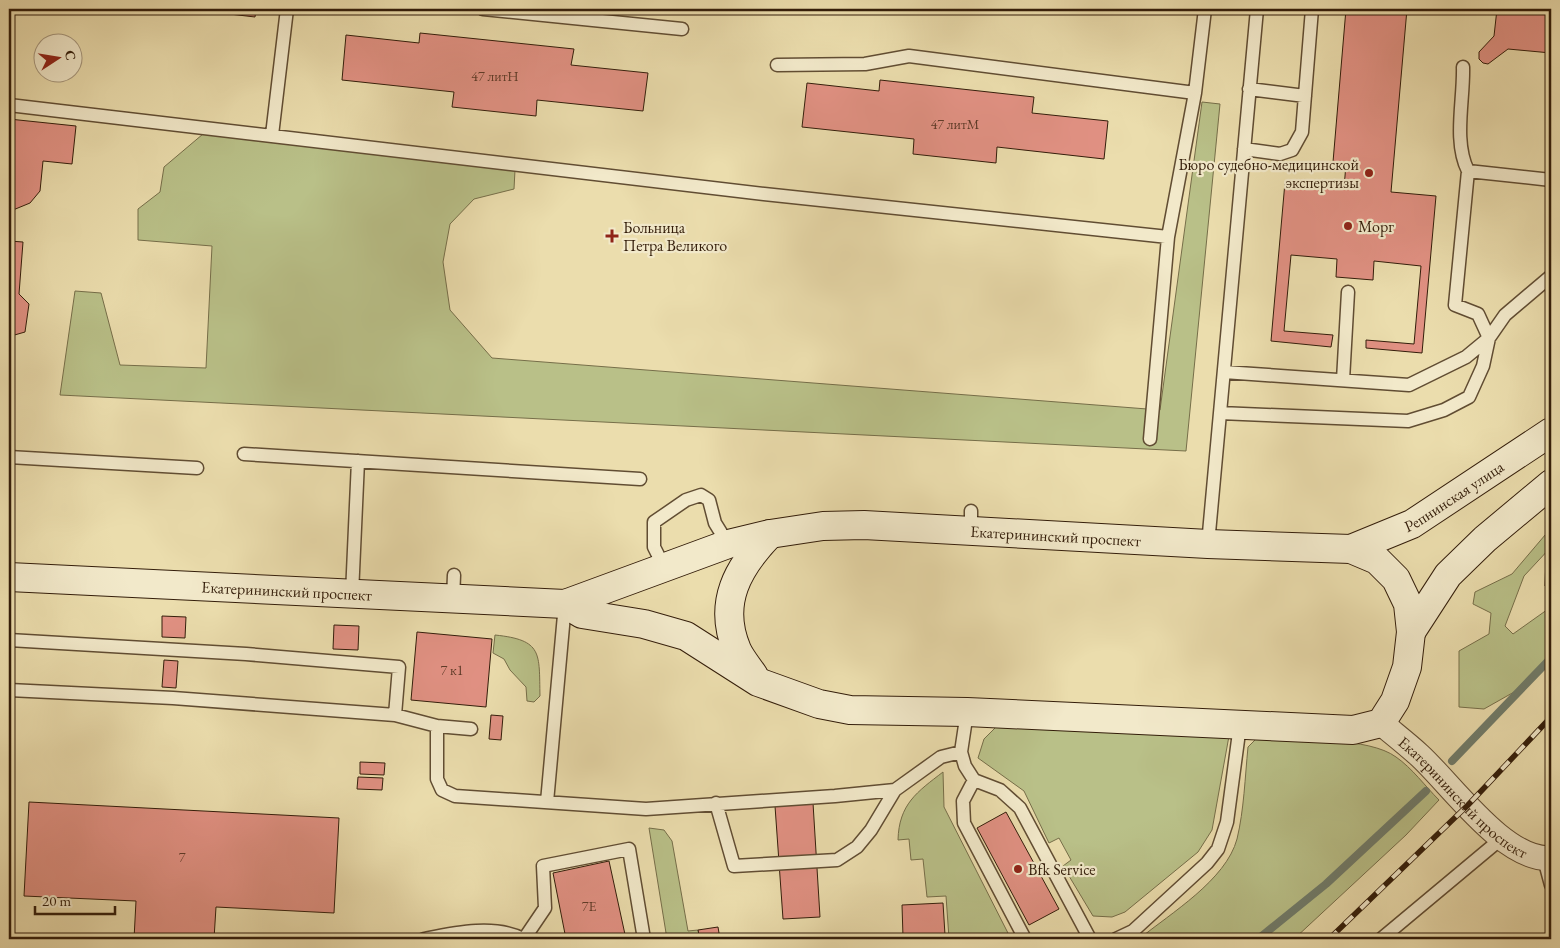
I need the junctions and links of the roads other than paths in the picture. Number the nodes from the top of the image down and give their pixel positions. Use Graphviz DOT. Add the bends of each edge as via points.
graph roads {
  1 [pos="287,9"];
  2 [pos="483,9"];
  3 [pos="1205,9"];
  4 [pos="1257,9"];
  5 [pos="1312,9"];
  6 [pos="682,29"];
  7 [pos="778,64"];
  8 [pos="1463,67"];
  9 [pos="1249,90"];
  10 [pos="1195,93"];
  11 [pos="1305,96"];
  12 [pos="9,105"];
  13 [pos="272,135"];
  14 [pos="1244,149"];
  15 [pos="1468,171"];
  16 [pos="1551,180"];
  17 [pos="1168,237"];
  18 [pos="1551,276"];
  19 [pos="1348,292"];
  20 [pos="1489,338"];
  21 [pos="1224,372"];
  22 [pos="1343,380"];
  23 [pos="1220,413"];
  24 [pos="1551,432"];
  25 [pos="1150,439"];
  26 [pos="244,454"];
  27 [pos="9,457"];
  28 [pos="358,461"];
  29 [pos="197,468"];
  30 [pos="640,479"];
  31 [pos="1551,484"];
  32 [pos="770,534"];
  33 [pos="728,544"];
  34 [pos="1208,544"];
  35 [pos="1351,548"];
  36 [pos="659,569"];
  37 [pos="9,577"];
  38 [pos="352,594"];
  39 [pos="564,604"];
  40 [pos="1411,632"];
  41 [pos="9,640"];
  42 [pos="758,682"];
  43 [pos="9,690"];
  44 [pos="967,712"];
  45 [pos="395,715"];
  46 [pos="1381,723"];
  47 [pos="1240,725"];
  48 [pos="437,726"];
  49 [pos="471,729"];
  50 [pos="961,752"];
  51 [pos="974,780"];
  52 [pos="895,790"];
  53 [pos="547,802"];
  54 [pos="716,803"];
  55 [pos="1502,838"];
  56 [pos="1547,858"];
  57 [pos="1551,885"];
  58 [pos="424,939"];
  59 [pos="524,939"];
  60 [pos="644,939"];
  61 [pos="1025,939"];
  62 [pos="1090,939"];
  63 [pos="1116,939"];
  64 [pos="1382,939"];
  1 -- 13 [label="lane"];
  2 -- 6 [label="lane"];
  3 -- 10 [label="lane"];
  4 -- 9 [label="lane"];
  5 -- 11 [label="lane"];
  7 -- 10 [label="lane" via="865,64 909,56"];
  8 -- 15 [label="lane" via="1460,145"];
  9 -- 11 [label="lane"];
  9 -- 14 [label="lane"];
  10 -- 17 [label="lane"];
  11 -- 14 [label="lane" via="1302,132 1292,150 1280,154"];
  12 -- 13 [label="lane"];
  13 -- 17 [label="lane"];
  14 -- 21 [label="lane"];
  15 -- 16 [label="lane"];
  15 -- 20 [label="lane" via="1455,305 1478,314"];
  17 -- 25 [label="lane"];
  18 -- 20 [label="lane" via="1505,315"];
  19 -- 22 [label="lane"];
  20 -- 22 [label="lane" via="1466,357 1409,385"];
  20 -- 23 [label="lane" via="1483,366 1469,397 1444,410 1408,421"];
  21 -- 22 [label="lane"];
  21 -- 23 [label="lane"];
  23 -- 34 [label="lane"];
  24 -- 35 [label="street, Репнинская улица" via="1412,524"];
  26 -- 28 [label="lane"];
  27 -- 29 [label="lane"];
  28 -- 30 [label="lane"];
  28 -- 38 [label="lane"];
  31 -- 40 [label="street" via="1448,575"];
  32 -- 33 [label="street, Екатерининский проспект"];
  32 -- 34 [label="street, Екатерининский проспект" via="823,526 971,522"];
  32 -- 42 [label="street" via="749,556 732,587 729,619 737,650"];
  33 -- 36 [label="street, Екатерининский проспект"];
  33 -- 36 [label="lane" via="715,524 709,500 701,495 686,500 654,522 654,546"];
  34 -- 35 [label="street, Екатерининский проспект"];
  35 -- 40 [label="street, Екатерининский проспект" via="1377,560 1396,579 1408,604"];
  36 -- 39 [label="street, Екатерининский проспект"];
  37 -- 38 [label="street, Екатерининский проспект"];
  38 -- 39 [label="street, Екатерининский проспект" via="453,587"];
  39 -- 42 [label="street, Екатерининский проспект" via="582,614 644,624 686,636"];
  39 -- 53 [label="lane"];
  40 -- 46 [label="street, Екатерининский проспект" via="1402,684"];
  41 -- 45 [label="lane" via="399,667"];
  42 -- 44 [label="street, Екатерининский проспект" via="810,701 850,710"];
  43 -- 45 [label="lane"];
  44 -- 47 [label="street, Екатерининский проспект"];
  44 -- 50 [label="lane"];
  45 -- 48 [label="lane"];
  46 -- 47 [label="street, Екатерининский проспект" via="1353,730"];
  46 -- 55 [label="street, Екатерининский проспект" via="1419,755"];
  47 -- 63 [label="lane" via="1227,822 1218,849 1133,931"];
  48 -- 49 [label="lane"];
  48 -- 53 [label="lane" via="437,780 442,790 454,796"];
  50 -- 51 [label="lane"];
  50 -- 52 [label="lane" via="940,757"];
  51 -- 61 [label="lane" via="963,801 964,823"];
  51 -- 62 [label="lane" via="1000,790 1020,808"];
  52 -- 54 [label="lane"];
  52 -- 54 [label="lane" via="857,847 837,860 734,866"];
  53 -- 54 [label="lane" via="646,809"];
  55 -- 56 [label="street, Екатерининский проспект" via="1522,852"];
  55 -- 64 [label="lane"];
  56 -- 57 [label="lane"];
  58 -- 59 [label="lane" via="474,932 512,933"];
  59 -- 60 [label="lane" via="545,908 543,866 629,849"];
}
